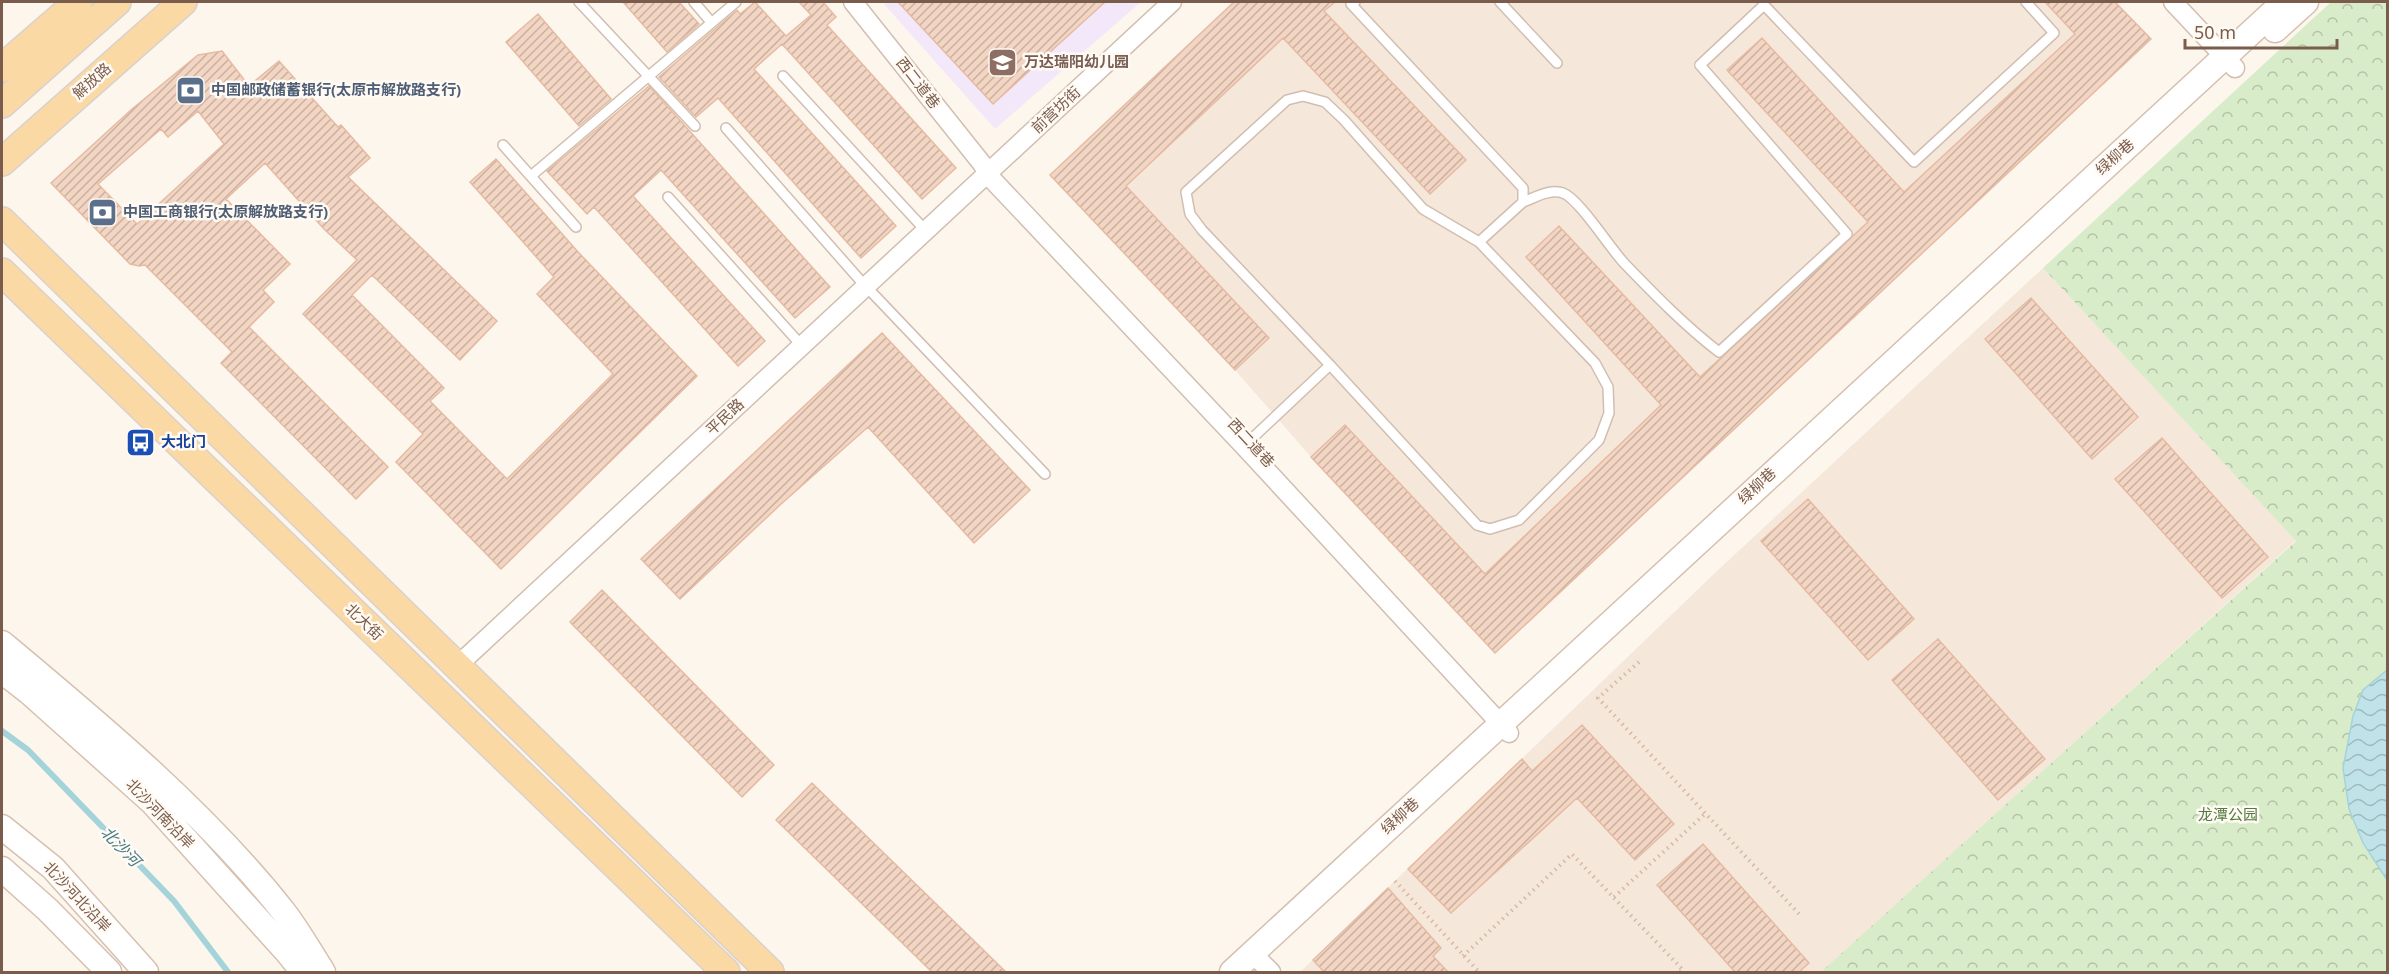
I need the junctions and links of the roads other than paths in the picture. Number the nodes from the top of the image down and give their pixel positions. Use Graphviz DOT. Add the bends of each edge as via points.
graph roads {
  1 [pos="78,2"];
  2 [pos="117,2"];
  3 [pos="155,2"];
  4 [pos="183,2"];
  5 [pos="579,2"];
  6 [pos="694,2"];
  7 [pos="736,2"];
  8 [pos="853,2"];
  9 [pos="1159,2"];
  10 [pos="1172,2"];
  11 [pos="1355,2"];
  12 [pos="1500,2"];
  13 [pos="2026,2"];
  14 [pos="2174,2"];
  15 [pos="2187,2"];
  16 [pos="2297,3"];
  17 [pos="711,22"];
  18 [pos="2234,59"];
  19 [pos="1557,63"];
  20 [pos="2,68"];
  21 [pos="648,75"];
  22 [pos="783,76"];
  23 [pos="2,104"];
  24 [pos="695,126"];
  25 [pos="726,128"];
  26 [pos="2,138"];
  27 [pos="503,145"];
  28 [pos="2,162"];
  29 [pos="987,169"];
  30 [pos="531,176"];
  31 [pos="668,197"];
  32 [pos="1523,202"];
  33 [pos="2,221"];
  34 [pos="922,226"];
  35 [pos="576,227"];
  36 [pos="1479,242"];
  37 [pos="2,272"];
  38 [pos="862,283"];
  39 [pos="798,341"];
  40 [pos="1330,365"];
  41 [pos="1246,444"];
  42 [pos="1044,474"];
  43 [pos="2,643"];
  44 [pos="453,662"];
  45 [pos="2,671"];
  46 [pos="1507,726"];
  47 [pos="2,828"];
  48 [pos="2,869"];
  49 [pos="1261,966"];
  50 [pos="109,972"];
  51 [pos="146,972"];
  52 [pos="303,972"];
  53 [pos="323,972"];
  54 [pos="726,972"];
  55 [pos="770,972"];
  56 [pos="1232,972"];
  1 -- 20 [label="main road"];
  2 -- 23 [label="main road"];
  3 -- 26 [label="main road, 解放路"];
  4 -- 28 [label="main road, 解放路"];
  5 -- 21 [label="lane"];
  6 -- 17 [label="lane"];
  7 -- 17 [label="lane"];
  8 -- 29 [label="street, 西二道巷"];
  9 -- 29 [label="street, 前营坊街"];
  10 -- 29 [label="street, 前营坊街"];
  11 -- 32 [label="lane" via="1352,4 1523,188"];
  12 -- 19 [label="lane"];
  13 -- 32 [label="lane" via="2054,33 1914,162 1764,5 1700,65 1847,234 1719,352 1623,262 1563,193 1549,192"];
  14 -- 18 [label="street"];
  15 -- 18 [label="street"];
  16 -- 18 [label="street, 绿柳巷"];
  17 -- 21 [label="lane"];
  18 -- 46 [label="street, 绿柳巷"];
  21 -- 24 [label="lane"];
  21 -- 30 [label="lane"];
  22 -- 34 [label="lane"];
  25 -- 38 [label="lane"];
  27 -- 30 [label="lane"];
  29 -- 34 [label="street, 平民路"];
  29 -- 41 [label="street, 西二道巷"];
  30 -- 35 [label="lane"];
  31 -- 39 [label="lane"];
  32 -- 36 [label="lane"];
  33 -- 44 [label="main road"];
  34 -- 38 [label="street, 平民路"];
  36 -- 40 [label="lane" via="1423,209 1325,102 1303,96 1287,100 1186,192 1190,214 1202,230"];
  36 -- 40 [label="lane" via="1595,363 1608,387 1609,413 1599,440 1519,520 1490,529 1477,525"];
  37 -- 54 [label="main road, 北大街"];
  38 -- 39 [label="street, 平民路"];
  38 -- 42 [label="lane"];
  39 -- 44 [label="street, 平民路"];
  40 -- 41 [label="lane"];
  41 -- 46 [label="street, 西二道巷"];
  43 -- 53 [label="street" via="93,719 212,832 283,912"];
  44 -- 55 [label="main road"];
  45 -- 52 [label="street, 北沙河南沿岸" via="152,802"];
  46 -- 49 [label="street, 绿柳巷"];
  47 -- 51 [label="street, 北沙河北沿岸" via="53,868"];
  48 -- 50 [label="street"];
  49 -- 56 [label="street, 绿柳巷"];
}
